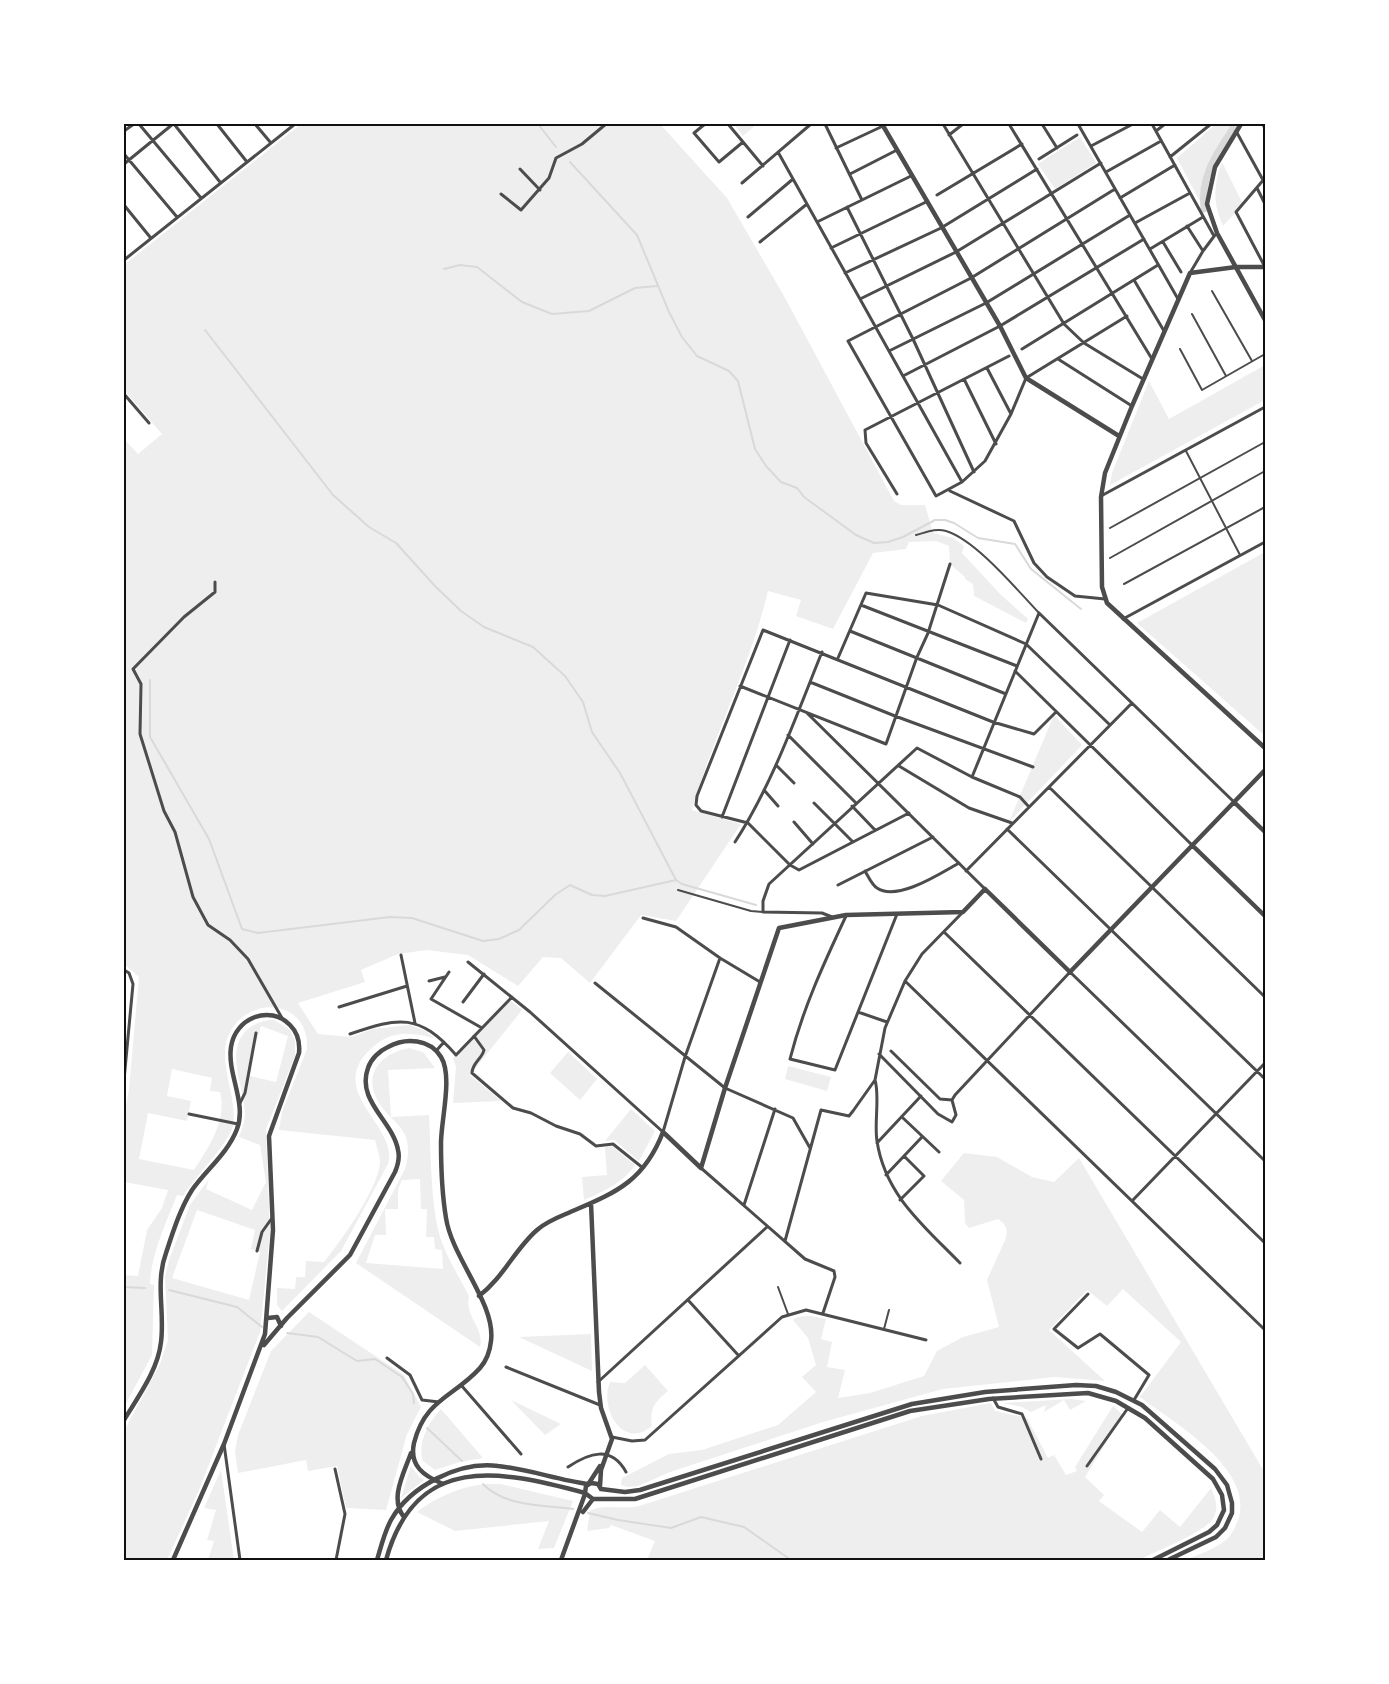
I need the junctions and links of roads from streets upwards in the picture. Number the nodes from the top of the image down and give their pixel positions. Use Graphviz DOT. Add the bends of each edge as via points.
graph roads {
  1 [pos="134,124"];
  2 [pos="138,124"];
  3 [pos="174,124"];
  4 [pos="217,124"];
  5 [pos="255,124"];
  6 [pos="293,124"];
  7 [pos="606,124"];
  8 [pos="704,124"];
  9 [pos="728,124"];
  10 [pos="811,124"];
  11 [pos="825,124"];
  12 [pos="943,124"];
  13 [pos="963,124"];
  14 [pos="1009,124"];
  15 [pos="1042,124"];
  16 [pos="1078,124"];
  17 [pos="1133,124"];
  18 [pos="1152,124"];
  19 [pos="1166,124"];
  20 [pos="1211,124"];
  21 [pos="1241,124"];
  22 [pos="1263,124"];
  23 [pos="883,125"];
  24 [pos="1265,128"];
  25 [pos="124,132"];
  26 [pos="1156,132"];
  27 [pos="1236,132"];
  28 [pos="949,135"];
  29 [pos="1077,135"];
  30 [pos="153,140"];
  31 [pos="1161,141"];
  32 [pos="743,142"];
  33 [pos="271,143"];
  34 [pos="1022,144"];
  35 [pos="1091,146"];
  36 [pos="836,148"];
  37 [pos="1057,148"];
  38 [pos="897,150"];
  39 [pos="778,152"];
  40 [pos="124,154"];
  41 [pos="1170,157"];
  42 [pos="129,160"];
  43 [pos="1039,160"];
  44 [pos="247,162"];
  45 [pos="124,164"];
  46 [pos="1101,164"];
  47 [pos="1175,165"];
  48 [pos="763,166"];
  49 [pos="520,169"];
  50 [pos="1037,169"];
  51 [pos="1106,172"];
  52 [pos="850,174"];
  53 [pos="972,174"];
  54 [pos="911,176"];
  55 [pos="793,179"];
  56 [pos="1264,179"];
  57 [pos="220,182"];
  58 [pos="742,184"];
  59 [pos="1256,188"];
  60 [pos="1115,189"];
  61 [pos="540,190"];
  62 [pos="1052,193"];
  63 [pos="1190,193"];
  64 [pos="501,194"];
  65 [pos="937,195"];
  66 [pos="201,198"];
  67 [pos="1120,198"];
  68 [pos="862,200"];
  69 [pos="987,200"];
  70 [pos="926,202"];
  71 [pos="807,204"];
  72 [pos="1265,204"];
  73 [pos="124,205"];
  74 [pos="847,207"];
  75 [pos="1130,215"];
  76 [pos="1203,216"];
  77 [pos="177,217"];
  78 [pos="748,217"];
  79 [pos="1067,218"];
  80 [pos="817,222"];
  81 [pos="1135,223"];
  82 [pos="1002,224"];
  83 [pos="1187,226"];
  84 [pos="941,228"];
  85 [pos="860,234"];
  86 [pos="1216,235"];
  87 [pos="150,238"];
  88 [pos="1144,240"];
  89 [pos="760,242"];
  90 [pos="1162,242"];
  91 [pos="1083,243"];
  92 [pos="832,248"];
  93 [pos="1018,249"];
  94 [pos="1150,249"];
  95 [pos="1203,251"];
  96 [pos="956,252"];
  97 [pos="125,257"];
  98 [pos="873,260"];
  99 [pos="1158,265"];
  100 [pos="1236,267"];
  101 [pos="1265,267"];
  102 [pos="1098,268"];
  103 [pos="1181,272"];
  104 [pos="845,273"];
  105 [pos="1190,273"];
  106 [pos="1033,274"];
  107 [pos="971,278"];
  108 [pos="1134,280"];
  109 [pos="886,286"];
  110 [pos="1113,293"];
  111 [pos="1048,298"];
  112 [pos="860,299"];
  113 [pos="1178,300"];
  114 [pos="986,303"];
  115 [pos="900,314"];
  116 [pos="1127,316"];
  117 [pos="1265,320"];
  118 [pos="1064,324"];
  119 [pos="875,326"];
  120 [pos="1000,326"];
  121 [pos="1164,331"];
  122 [pos="913,339"];
  123 [pos="1084,343"];
  124 [pos="1022,349"];
  125 [pos="889,351"];
  126 [pos="1009,356"];
  127 [pos="1058,359"];
  128 [pos="1152,359"];
  129 [pos="924,364"];
  130 [pos="987,368"];
  131 [pos="903,376"];
  132 [pos="1026,378"];
  133 [pos="964,379"];
  134 [pos="1143,379"];
  135 [pos="938,392"];
  136 [pos="124,394"];
  137 [pos="916,403"];
  138 [pos="1132,406"];
  139 [pos="1265,408"];
  140 [pos="1012,414"];
  141 [pos="890,416"];
  142 [pos="148,423"];
  143 [pos="1119,436"];
  144 [pos="996,444"];
  145 [pos="974,472"];
  146 [pos="962,482"];
  147 [pos="950,490"];
  148 [pos="897,494"];
  149 [pos="1101,497"];
  150 [pos="1265,542"];
  151 [pos="950,564"];
  152 [pos="215,582"];
  153 [pos="1106,601"];
  154 [pos="861,605"];
  155 [pos="938,605"];
  156 [pos="1124,619"];
  157 [pos="850,631"];
  158 [pos="928,633"];
  159 [pos="790,640"];
  160 [pos="1026,644"];
  161 [pos="822,652"];
  162 [pos="917,657"];
  163 [pos="838,658"];
  164 [pos="1017,666"];
  165 [pos="1015,671"];
  166 [pos="810,682"];
  167 [pos="740,686"];
  168 [pos="906,688"];
  169 [pos="1006,694"];
  170 [pos="768,696"];
  171 [pos="1132,703"];
  172 [pos="799,708"];
  173 [pos="805,711"];
  174 [pos="1056,712"];
  175 [pos="895,716"];
  176 [pos="993,722"];
  177 [pos="1110,725"];
  178 [pos="788,735"];
  179 [pos="1090,745"];
  180 [pos="1265,748"];
  181 [pos="983,750"];
  182 [pos="776,765"];
  183 [pos="899,766"];
  184 [pos="1033,766"];
  185 [pos="1265,770"];
  186 [pos="972,777"];
  187 [pos="794,783"];
  188 [pos="880,783"];
  189 [pos="1048,787"];
  190 [pos="764,790"];
  191 [pos="1234,802"];
  192 [pos="814,803"];
  193 [pos="854,804"];
  194 [pos="778,806"];
  195 [pos="1029,806"];
  196 [pos="909,813"];
  197 [pos="722,817"];
  198 [pos="794,822"];
  199 [pos="834,822"];
  200 [pos="748,823"];
  201 [pos="1012,823"];
  202 [pos="1007,829"];
  203 [pos="876,830"];
  204 [pos="1265,832"];
  205 [pos="933,838"];
  206 [pos="735,842"];
  207 [pos="853,842"];
  208 [pos="813,844"];
  209 [pos="1192,845"];
  210 [pos="958,863"];
  211 [pos="790,865"];
  212 [pos="966,870"];
  213 [pos="865,871"];
  214 [pos="838,884"];
  215 [pos="1152,887"];
  216 [pos="985,889"];
  217 [pos="963,912"];
  218 [pos="897,914"];
  219 [pos="846,915"];
  220 [pos="1265,916"];
  221 [pos="643,918"];
  222 [pos="833,918"];
  223 [pos="1110,930"];
  224 [pos="944,932"];
  225 [pos="401,955"];
  226 [pos="720,958"];
  227 [pos="468,962"];
  228 [pos="124,970"];
  229 [pos="450,972"];
  230 [pos="1070,972"];
  231 [pos="484,974"];
  232 [pos="446,977"];
  233 [pos="429,981"];
  234 [pos="904,981"];
  235 [pos="760,982"];
  236 [pos="595,983"];
  237 [pos="407,986"];
  238 [pos="512,997"];
  239 [pos="1265,997"];
  240 [pos="463,1002"];
  241 [pos="339,1006"];
  242 [pos="858,1012"];
  243 [pos="1030,1015"];
  244 [pos="282,1018"];
  245 [pos="888,1022"];
  246 [pos="415,1023"];
  247 [pos="482,1028"];
  248 [pos="256,1033"];
  249 [pos="350,1034"];
  250 [pos="474,1036"];
  251 [pos="444,1042"];
  252 [pos="436,1051"];
  253 [pos="891,1051"];
  254 [pos="879,1054"];
  255 [pos="685,1057"];
  256 [pos="125,1061"];
  257 [pos="987,1061"];
  258 [pos="1265,1063"];
  259 [pos="1258,1071"];
  260 [pos="1265,1079"];
  261 [pos="124,1080"];
  262 [pos="875,1080"];
  263 [pos="725,1088"];
  264 [pos="921,1096"];
  265 [pos="952,1100"];
  266 [pos="239,1106"];
  267 [pos="775,1109"];
  268 [pos="189,1114"];
  269 [pos="1217,1114"];
  270 [pos="903,1118"];
  271 [pos="238,1124"];
  272 [pos="663,1132"];
  273 [pos="922,1137"];
  274 [pos="877,1143"];
  275 [pos="810,1149"];
  276 [pos="939,1152"];
  277 [pos="904,1156"];
  278 [pos="1175,1157"];
  279 [pos="1265,1161"];
  280 [pos="643,1168"];
  281 [pos="701,1168"];
  282 [pos="886,1175"];
  283 [pos="900,1200"];
  284 [pos="1132,1201"];
  285 [pos="591,1204"];
  286 [pos="744,1205"];
  287 [pos="272,1218"];
  288 [pos="767,1226"];
  289 [pos="785,1241"];
  290 [pos="1265,1243"];
  291 [pos="257,1251"];
  292 [pos="960,1263"];
  293 [pos="1088,1294"];
  294 [pos="479,1296"];
  295 [pos="269,1299"];
  296 [pos="688,1300"];
  297 [pos="292,1312"];
  298 [pos="823,1313"];
  299 [pos="276,1317"];
  300 [pos="268,1318"];
  301 [pos="281,1326"];
  302 [pos="266,1328"];
  303 [pos="1265,1330"];
  304 [pos="275,1331"];
  305 [pos="926,1340"];
  306 [pos="262,1348"];
  307 [pos="739,1356"];
  308 [pos="387,1358"];
  309 [pos="506,1366"];
  310 [pos="598,1382"];
  311 [pos="461,1384"];
  312 [pos="993,1398"];
  313 [pos="1134,1400"];
  314 [pos="439,1402"];
  315 [pos="600,1405"];
  316 [pos="1129,1407"];
  317 [pos="124,1420"];
  318 [pos="612,1437"];
  319 [pos="224,1444"];
  320 [pos="413,1450"];
  321 [pos="521,1454"];
  322 [pos="607,1454"];
  323 [pos="1042,1459"];
  324 [pos="604,1461"];
  325 [pos="1087,1466"];
  326 [pos="568,1467"];
  327 [pos="335,1469"];
  328 [pos="626,1472"];
  329 [pos="434,1480"];
  330 [pos="442,1484"];
  331 [pos="588,1484"];
  332 [pos="600,1487"];
  333 [pos="585,1494"];
  334 [pos="595,1499"];
  335 [pos="398,1510"];
  336 [pos="404,1517"];
  337 [pos="577,1522"];
  338 [pos="173,1560"];
  339 [pos="240,1560"];
  340 [pos="336,1560"];
  341 [pos="377,1560"];
  342 [pos="386,1560"];
  343 [pos="561,1560"];
  344 [pos="1153,1560"];
  345 [pos="1168,1560"];
  1 -- 25 [label="street"];
  2 -- 30 [label="street"];
  3 -- 30 [label="street"];
  3 -- 57 [label="street"];
  4 -- 44 [label="street"];
  5 -- 33 [label="street"];
  6 -- 33 [label="street"];
  7 -- 61 [label="street" via="582,144 556,158 550,178"];
  8 -- 32 [label="street" via="694,133 719,162"];
  9 -- 32 [label="street"];
  10 -- 39 [label="street"];
  11 -- 36 [label="street"];
  12 -- 28 [label="street"];
  13 -- 28 [label="street"];
  14 -- 34 [label="street"];
  15 -- 37 [label="street"];
  16 -- 35 [label="street"];
  17 -- 35 [label="street"];
  18 -- 26 [label="street"];
  19 -- 26 [label="street"];
  20 -- 41 [label="street"];
  21 -- 27 [label="street"];
  22 -- 24 [label="street"];
  23 -- 36 [label="street"];
  23 -- 38 [label="street"];
  26 -- 31 [label="street"];
  27 -- 56 [label="street"];
  27 -- 86 [label="street" via="1215,167 1208,195"];
  28 -- 53 [label="street"];
  29 -- 37 [label="street"];
  30 -- 42 [label="street"];
  30 -- 66 [label="street"];
  31 -- 41 [label="street"];
  31 -- 51 [label="street"];
  32 -- 48 [label="street"];
  33 -- 44 [label="street"];
  34 -- 50 [label="street"];
  34 -- 53 [label="street"];
  35 -- 46 [label="street"];
  36 -- 52 [label="street"];
  37 -- 43 [label="street"];
  38 -- 52 [label="street"];
  38 -- 54 [label="street"];
  39 -- 48 [label="street"];
  39 -- 55 [label="street"];
  40 -- 42 [label="street"];
  41 -- 47 [label="street"];
  42 -- 45 [label="street"];
  42 -- 77 [label="street"];
  44 -- 57 [label="street"];
  46 -- 51 [label="street"];
  46 -- 62 [label="street"];
  47 -- 63 [label="street"];
  47 -- 67 [label="street"];
  48 -- 58 [label="street"];
  49 -- 61 [label="street"];
  50 -- 62 [label="street"];
  50 -- 69 [label="street"];
  51 -- 60 [label="street"];
  52 -- 68 [label="street"];
  53 -- 65 [label="street"];
  53 -- 69 [label="street"];
  54 -- 68 [label="street"];
  54 -- 70 [label="street"];
  55 -- 71 [label="street"];
  55 -- 78 [label="street"];
  56 -- 59 [label="street"];
  57 -- 66 [label="street"];
  59 -- 72 [label="street"];
  59 -- 101 [label="street" via="1236,212"];
  60 -- 67 [label="street"];
  60 -- 79 [label="street"];
  61 -- 64 [label="street" via="521,210"];
  62 -- 79 [label="street"];
  62 -- 82 [label="street"];
  63 -- 76 [label="street"];
  63 -- 81 [label="street"];
  66 -- 77 [label="street"];
  67 -- 75 [label="street"];
  68 -- 74 [label="street"];
  69 -- 82 [label="street"];
  69 -- 84 [label="street"];
  70 -- 84 [label="street"];
  70 -- 85 [label="street"];
  71 -- 80 [label="street"];
  71 -- 89 [label="street"];
  73 -- 87 [label="street"];
  74 -- 80 [label="street"];
  74 -- 85 [label="street"];
  75 -- 81 [label="street"];
  75 -- 91 [label="street"];
  76 -- 83 [label="street"];
  76 -- 86 [label="street"];
  77 -- 87 [label="street"];
  79 -- 91 [label="street"];
  79 -- 93 [label="street"];
  80 -- 92 [label="street"];
  81 -- 88 [label="street"];
  82 -- 93 [label="street"];
  82 -- 96 [label="street"];
  83 -- 90 [label="street"];
  83 -- 95 [label="street"];
  84 -- 96 [label="street"];
  84 -- 98 [label="street"];
  85 -- 92 [label="street"];
  85 -- 98 [label="street"];
  86 -- 95 [label="street"];
  86 -- 100 [label="street"];
  87 -- 97 [label="street"];
  88 -- 94 [label="street"];
  88 -- 102 [label="street"];
  90 -- 94 [label="street"];
  90 -- 103 [label="street"];
  91 -- 102 [label="street"];
  91 -- 106 [label="street"];
  92 -- 104 [label="street"];
  93 -- 106 [label="street"];
  93 -- 107 [label="street"];
  94 -- 99 [label="street"];
  95 -- 105 [label="street"];
  96 -- 107 [label="street"];
  96 -- 109 [label="street"];
  98 -- 104 [label="street"];
  98 -- 109 [label="street"];
  99 -- 108 [label="street"];
  99 -- 113 [label="street"];
  100 -- 101 [label="street"];
  100 -- 105 [label="street"];
  100 -- 117 [label="street"];
  102 -- 110 [label="street"];
  102 -- 111 [label="street"];
  104 -- 112 [label="street"];
  105 -- 113 [label="street"];
  106 -- 111 [label="street"];
  106 -- 114 [label="street"];
  107 -- 114 [label="street"];
  107 -- 115 [label="street"];
  108 -- 110 [label="street"];
  108 -- 121 [label="street"];
  109 -- 112 [label="street"];
  109 -- 115 [label="street"];
  110 -- 116 [label="street"];
  110 -- 118 [label="street"];
  111 -- 118 [label="street"];
  111 -- 120 [label="street"];
  112 -- 119 [label="street"];
  113 -- 121 [label="street"];
  114 -- 120 [label="street"];
  114 -- 122 [label="street"];
  115 -- 119 [label="street"];
  115 -- 122 [label="street"];
  116 -- 123 [label="street"];
  116 -- 128 [label="street"];
  118 -- 123 [label="street"];
  118 -- 124 [label="street"];
  119 -- 125 [label="street"];
  119 -- 141 [label="street" via="848,341"];
  120 -- 129 [label="street"];
  120 -- 132 [label="street"];
  121 -- 128 [label="street"];
  122 -- 125 [label="street"];
  122 -- 129 [label="street"];
  123 -- 127 [label="street"];
  123 -- 134 [label="street"];
  125 -- 131 [label="street"];
  126 -- 130 [label="street"];
  127 -- 132 [label="street"];
  127 -- 138 [label="street"];
  128 -- 134 [label="street"];
  129 -- 131 [label="street"];
  129 -- 135 [label="street"];
  130 -- 133 [label="street"];
  130 -- 140 [label="street"];
  131 -- 137 [label="street"];
  132 -- 140 [label="street"];
  132 -- 143 [label="street"];
  133 -- 135 [label="street"];
  133 -- 144 [label="street"];
  134 -- 138 [label="street"];
  135 -- 137 [label="street"];
  135 -- 145 [label="street"];
  136 -- 142 [label="street"];
  137 -- 141 [label="street"];
  137 -- 146 [label="street"];
  138 -- 143 [label="street"];
  139 -- 149 [label="street"];
  140 -- 144 [label="street"];
  141 -- 147 [label="street" via="936,496"];
  141 -- 148 [label="street" via="865,430 866,443"];
  143 -- 149 [label="street" via="1105,473"];
  144 -- 145 [label="street"];
  145 -- 146 [label="street"];
  146 -- 147 [label="street"];
  147 -- 153 [label="street" via="1014,521 1034,563 1048,577 1075,596"];
  149 -- 153 [label="street" via="1102,587"];
  150 -- 156 [label="street"];
  151 -- 155 [label="street"];
  152 -- 244 [label="street" via="215,592 184,617 133,670 142,684 140,734 150,772 175,832 196,905 208,926 230,940 248,959"];
  153 -- 156 [label="street"];
  154 -- 155 [label="street" via="866,593"];
  154 -- 157 [label="street"];
  154 -- 158 [label="street"];
  155 -- 158 [label="street"];
  155 -- 160 [label="street"];
  156 -- 180 [label="street"];
  157 -- 162 [label="street"];
  157 -- 163 [label="street"];
  158 -- 162 [label="street"];
  158 -- 164 [label="street"];
  159 -- 161 [label="street"];
  159 -- 167 [label="street" via="763,630"];
  159 -- 170 [label="street"];
  160 -- 164 [label="street"];
  160 -- 171 [label="street" via="1039,613"];
  160 -- 177 [label="street"];
  161 -- 163 [label="street"];
  161 -- 166 [label="street"];
  162 -- 168 [label="street"];
  162 -- 169 [label="street"];
  163 -- 168 [label="street"];
  164 -- 165 [label="street"];
  165 -- 169 [label="street"];
  165 -- 174 [label="street"];
  166 -- 172 [label="street"];
  166 -- 175 [label="street"];
  167 -- 170 [label="street"];
  167 -- 197 [label="street" via="697,796 696,805 701,811"];
  168 -- 175 [label="street"];
  168 -- 176 [label="street"];
  169 -- 176 [label="street"];
  170 -- 172 [label="street"];
  170 -- 197 [label="street"];
  171 -- 177 [label="street"];
  171 -- 191 [label="street"];
  172 -- 173 [label="street"];
  172 -- 178 [label="street"];
  173 -- 175 [label="street" via="886,744"];
  173 -- 188 [label="street"];
  174 -- 176 [label="street" via="1034,734"];
  174 -- 179 [label="street"];
  175 -- 181 [label="street"];
  176 -- 181 [label="street"];
  177 -- 179 [label="street"];
  178 -- 182 [label="street"];
  178 -- 193 [label="street"];
  179 -- 189 [label="street"];
  179 -- 209 [label="street"];
  181 -- 184 [label="street"];
  181 -- 186 [label="street"];
  182 -- 187 [label="street"];
  182 -- 190 [label="street"];
  183 -- 186 [label="street" via="917,748"];
  183 -- 188 [label="street"];
  183 -- 201 [label="street" via="969,808"];
  185 -- 191 [label="street"];
  186 -- 195 [label="street" via="1020,797"];
  188 -- 193 [label="street"];
  188 -- 196 [label="street"];
  189 -- 195 [label="street"];
  189 -- 215 [label="street"];
  190 -- 194 [label="street"];
  190 -- 200 [label="street"];
  191 -- 204 [label="street"];
  191 -- 209 [label="street"];
  192 -- 199 [label="street"];
  193 -- 199 [label="street"];
  193 -- 203 [label="street"];
  195 -- 201 [label="street"];
  196 -- 203 [label="street"];
  196 -- 205 [label="street"];
  197 -- 200 [label="street"];
  198 -- 208 [label="street"];
  199 -- 207 [label="street"];
  199 -- 208 [label="street"];
  200 -- 206 [label="street"];
  200 -- 211 [label="street"];
  201 -- 202 [label="street"];
  202 -- 212 [label="street"];
  202 -- 223 [label="street"];
  203 -- 207 [label="street"];
  205 -- 210 [label="street"];
  205 -- 213 [label="street"];
  207 -- 211 [label="street" via="799,870"];
  208 -- 211 [label="street"];
  209 -- 215 [label="street"];
  209 -- 220 [label="street"];
  210 -- 212 [label="street"];
  210 -- 213 [label="street" via="906,889 877,888"];
  211 -- 222 [label="street" via="768,884 763,912 822,913"];
  212 -- 216 [label="street"];
  213 -- 214 [label="street"];
  215 -- 223 [label="street"];
  215 -- 239 [label="street"];
  216 -- 217 [label="street"];
  216 -- 230 [label="street"];
  217 -- 218 [label="street"];
  217 -- 224 [label="street"];
  218 -- 219 [label="street"];
  218 -- 242 [label="street"];
  219 -- 222 [label="street"];
  219 -- 242 [label="street" via="816,979 790,1059 835,1070"];
  221 -- 226 [label="street" via="676,927"];
  222 -- 235 [label="street" via="779,928"];
  223 -- 230 [label="street"];
  223 -- 259 [label="street"];
  224 -- 234 [label="street" via="922,954"];
  224 -- 243 [label="street"];
  225 -- 237 [label="street"];
  226 -- 235 [label="street"];
  226 -- 255 [label="street"];
  227 -- 231 [label="street"];
  228 -- 256 [label="street" via="133,984"];
  229 -- 232 [label="street"];
  230 -- 243 [label="street"];
  230 -- 269 [label="street"];
  231 -- 238 [label="street"];
  231 -- 240 [label="street"];
  232 -- 233 [label="street"];
  232 -- 247 [label="street" via="431,999"];
  234 -- 245 [label="street"];
  234 -- 257 [label="street"];
  235 -- 263 [label="street"];
  236 -- 255 [label="street"];
  237 -- 241 [label="street"];
  237 -- 246 [label="street"];
  238 -- 247 [label="street"];
  238 -- 272 [label="street"];
  242 -- 245 [label="street"];
  243 -- 257 [label="street"];
  243 -- 278 [label="street"];
  244 -- 266 [label="street" via="264,1014 242,1026 233,1038 231,1048"];
  244 -- 287 [label="street" via="293,1028 298,1040 298,1059 269,1136"];
  245 -- 254 [label="street"];
  246 -- 249 [label="street" via="392,1021"];
  246 -- 251 [label="street"];
  247 -- 250 [label="street"];
  248 -- 266 [label="street" via="245,1093"];
  250 -- 251 [label="street" via="456,1055"];
  250 -- 280 [label="street" via="484,1050 472,1067 473,1075 513,1108 531,1112 580,1134 596,1146 610,1143 617,1146"];
  251 -- 252 [label="street"];
  252 -- 294 [label="street" via="445,1064 446,1078 440,1145 446,1217 453,1244"];
  252 -- 297 [label="street" via="424,1043 406,1041 388,1046 374,1057 368,1067 367,1094 398,1150 395,1172 350,1255"];
  253 -- 265 [label="street" via="940,1098"];
  254 -- 262 [label="street"];
  254 -- 264 [label="street"];
  255 -- 263 [label="street"];
  255 -- 272 [label="street"];
  256 -- 261 [label="street"];
  257 -- 265 [label="street"];
  257 -- 284 [label="street"];
  258 -- 259 [label="street"];
  259 -- 260 [label="street"];
  259 -- 269 [label="street"];
  262 -- 274 [label="street"];
  262 -- 275 [label="street" via="849,1116 821,1110"];
  263 -- 267 [label="street"];
  263 -- 281 [label="street"];
  264 -- 265 [label="street" via="950,1122 956,1115"];
  264 -- 270 [label="street"];
  266 -- 271 [label="street"];
  267 -- 275 [label="street" via="793,1118"];
  267 -- 286 [label="street"];
  268 -- 271 [label="street"];
  269 -- 278 [label="street"];
  269 -- 279 [label="street"];
  270 -- 273 [label="street"];
  270 -- 274 [label="street"];
  271 -- 317 [label="street" via="230,1142 193,1189 180,1215 160,1276 160,1350"];
  272 -- 280 [label="street"];
  272 -- 281 [label="street"];
  273 -- 276 [label="street"];
  273 -- 277 [label="street"];
  274 -- 282 [label="street"];
  275 -- 289 [label="street"];
  277 -- 282 [label="street"];
  277 -- 283 [label="street" via="924,1176"];
  278 -- 284 [label="street"];
  278 -- 290 [label="street"];
  280 -- 285 [label="street" via="629,1184"];
  281 -- 286 [label="street"];
  282 -- 283 [label="street"];
  283 -- 292 [label="street"];
  284 -- 303 [label="street"];
  285 -- 294 [label="street" via="539,1228"];
  285 -- 310 [label="street"];
  286 -- 288 [label="street"];
  287 -- 291 [label="street" via="262,1232"];
  287 -- 295 [label="street"];
  288 -- 289 [label="street"];
  288 -- 296 [label="street"];
  289 -- 298 [label="street" via="805,1258 834,1270 835,1277"];
  293 -- 313 [label="street" via="1054,1329 1078,1348 1100,1334 1149,1375"];
  294 -- 311 [label="street" via="490,1321 490,1348 484,1363"];
  295 -- 299 [label="street"];
  295 -- 300 [label="street"];
  296 -- 307 [label="street"];
  296 -- 310 [label="street"];
  297 -- 299 [label="street"];
  297 -- 301 [label="street"];
  298 -- 305 [label="street"];
  298 -- 307 [label="street" via="806,1310 788,1314"];
  299 -- 300 [label="street"];
  299 -- 301 [label="street"];
  300 -- 302 [label="street"];
  301 -- 304 [label="street"];
  302 -- 304 [label="street"];
  302 -- 306 [label="street"];
  304 -- 306 [label="street"];
  306 -- 319 [label="street"];
  307 -- 318 [label="street" via="645,1440"];
  308 -- 314 [label="street" via="410,1375 422,1400"];
  309 -- 315 [label="street"];
  310 -- 315 [label="street"];
  311 -- 314 [label="street"];
  311 -- 321 [label="street"];
  312 -- 316 [label="street" via="1070,1393 1096,1395"];
  312 -- 323 [label="street" via="998,1407 1022,1414"];
  312 -- 334 [label="street" via="891,1416 640,1498 623,1501"];
  313 -- 332 [label="street" via="1096,1386 1076,1384 921,1402 640,1490 625,1492"];
  313 -- 345 [label="street" via="1222,1476 1232,1503 1230,1519 1216,1537"];
  314 -- 320 [label="street" via="424,1418"];
  315 -- 318 [label="street"];
  316 -- 325 [label="street"];
  316 -- 344 [label="street" via="1213,1478 1224,1503 1222,1517 1208,1532"];
  318 -- 322 [label="street"];
  319 -- 338 [label="street"];
  319 -- 339 [label="street"];
  320 -- 329 [label="street" via="419,1470"];
  320 -- 335 [label="street" via="398,1493"];
  322 -- 324 [label="street"];
  322 -- 326 [label="street" via="585,1457"];
  322 -- 328 [label="street" via="617,1460"];
  324 -- 331 [label="street"];
  324 -- 332 [label="street"];
  327 -- 340 [label="street" via="345,1514"];
  329 -- 330 [label="street"];
  329 -- 331 [label="street" via="462,1469 496,1466"];
  329 -- 335 [label="street"];
  330 -- 333 [label="street" via="469,1476 493,1474"];
  330 -- 336 [label="street" via="422,1498"];
  331 -- 332 [label="street" via="596,1483"];
  331 -- 333 [label="street"];
  332 -- 334 [label="street" via="601,1494"];
  333 -- 334 [label="street"];
  333 -- 337 [label="street"];
  334 -- 337 [label="street" via="584,1508"];
  335 -- 336 [label="street"];
  335 -- 341 [label="street" via="386,1531"];
  336 -- 342 [label="street" via="392,1539"];
  337 -- 343 [label="street"];
}
